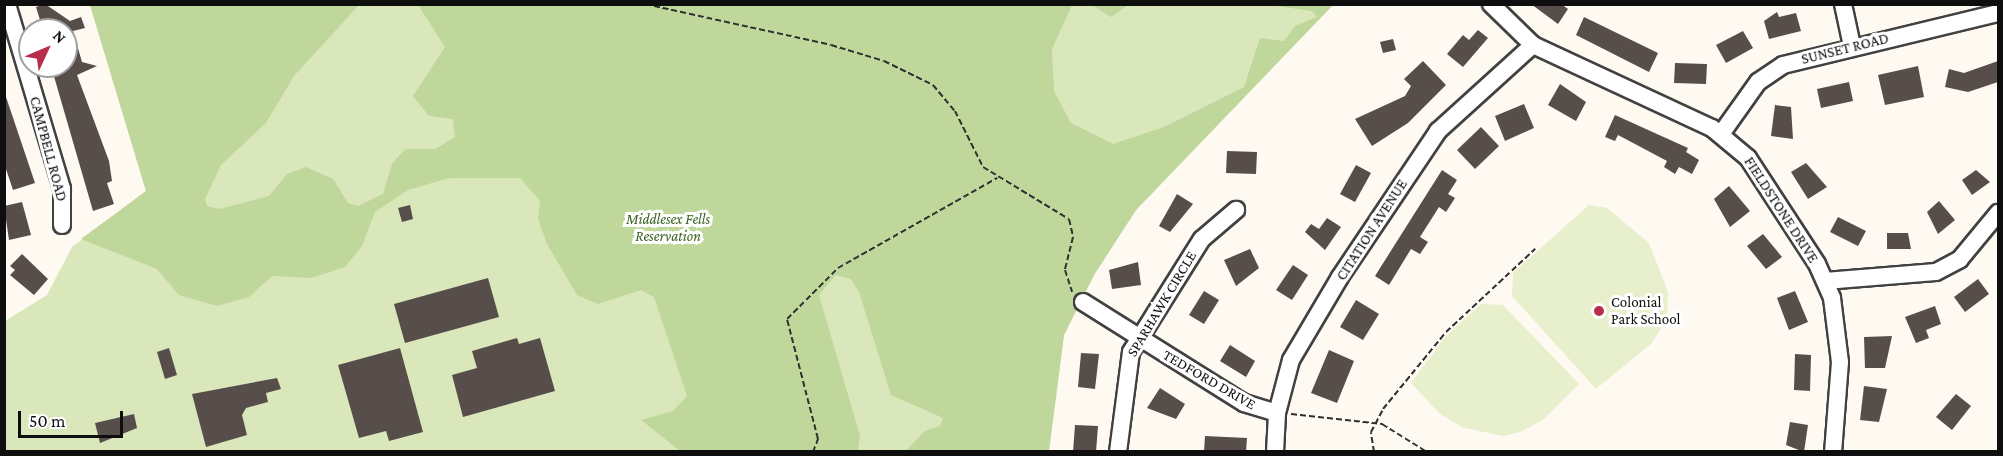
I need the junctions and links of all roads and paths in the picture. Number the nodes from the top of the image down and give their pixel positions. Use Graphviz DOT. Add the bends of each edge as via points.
graph roads {
  1 [pos="7,4"];
  2 [pos="645,4"];
  3 [pos="1491,4"];
  4 [pos="1843,4"];
  5 [pos="1998,13"];
  6 [pos="1533,45"];
  7 [pos="1852,46"];
  8 [pos="1721,134"];
  9 [pos="997,178"];
  10 [pos="1236,210"];
  11 [pos="1998,213"];
  12 [pos="62,225"];
  13 [pos="1535,249"];
  14 [pos="1826,281"];
  15 [pos="1083,302"];
  16 [pos="1139,338"];
  17 [pos="1277,413"];
  18 [pos="1374,422"];
  19 [pos="813,452"];
  20 [pos="1118,452"];
  21 [pos="1275,452"];
  22 [pos="1374,452"];
  23 [pos="1427,452"];
  24 [pos="1833,452"];
  1 -- 12 [label="street, CAMPBELL ROAD" via="62,189"];
  2 -- 9 [label="path" via="831,45 908,71 947,98 983,167"];
  3 -- 6 [label="street, FIELDSTONE DRIVE"];
  4 -- 7 [label="street"];
  5 -- 7 [label="street, SUNSET ROAD"];
  6 -- 8 [label="street, FIELDSTONE DRIVE"];
  6 -- 17 [label="street, CITATION AVENUE" via="1461,107 1429,143 1300,342"];
  7 -- 8 [label="street, SUNSET ROAD" via="1765,75"];
  8 -- 14 [label="street, FIELDSTONE DRIVE" via="1755,168"];
  9 -- 15 [label="path" via="1069,219 1073,237 1068,285"];
  9 -- 19 [label="path" via="838,268 787,319 818,439"];
  10 -- 16 [label="street, SPARHAWK CIRCLE" via="1202,239"];
  11 -- 14 [label="street" via="1960,259 1936,272"];
  13 -- 18 [label="path" via="1446,332"];
  14 -- 24 [label="street, FIELDSTONE DRIVE" via="1840,362"];
  15 -- 16 [label="street, TEDFORD DRIVE"];
  16 -- 17 [label="street, TEDFORD DRIVE" via="1244,403"];
  16 -- 20 [label="street, SPARHAWK CIRCLE" via="1125,371"];
  17 -- 18 [label="path"];
  17 -- 21 [label="street, CITATION AVENUE"];
  18 -- 22 [label="path"];
  18 -- 23 [label="path"];
}
